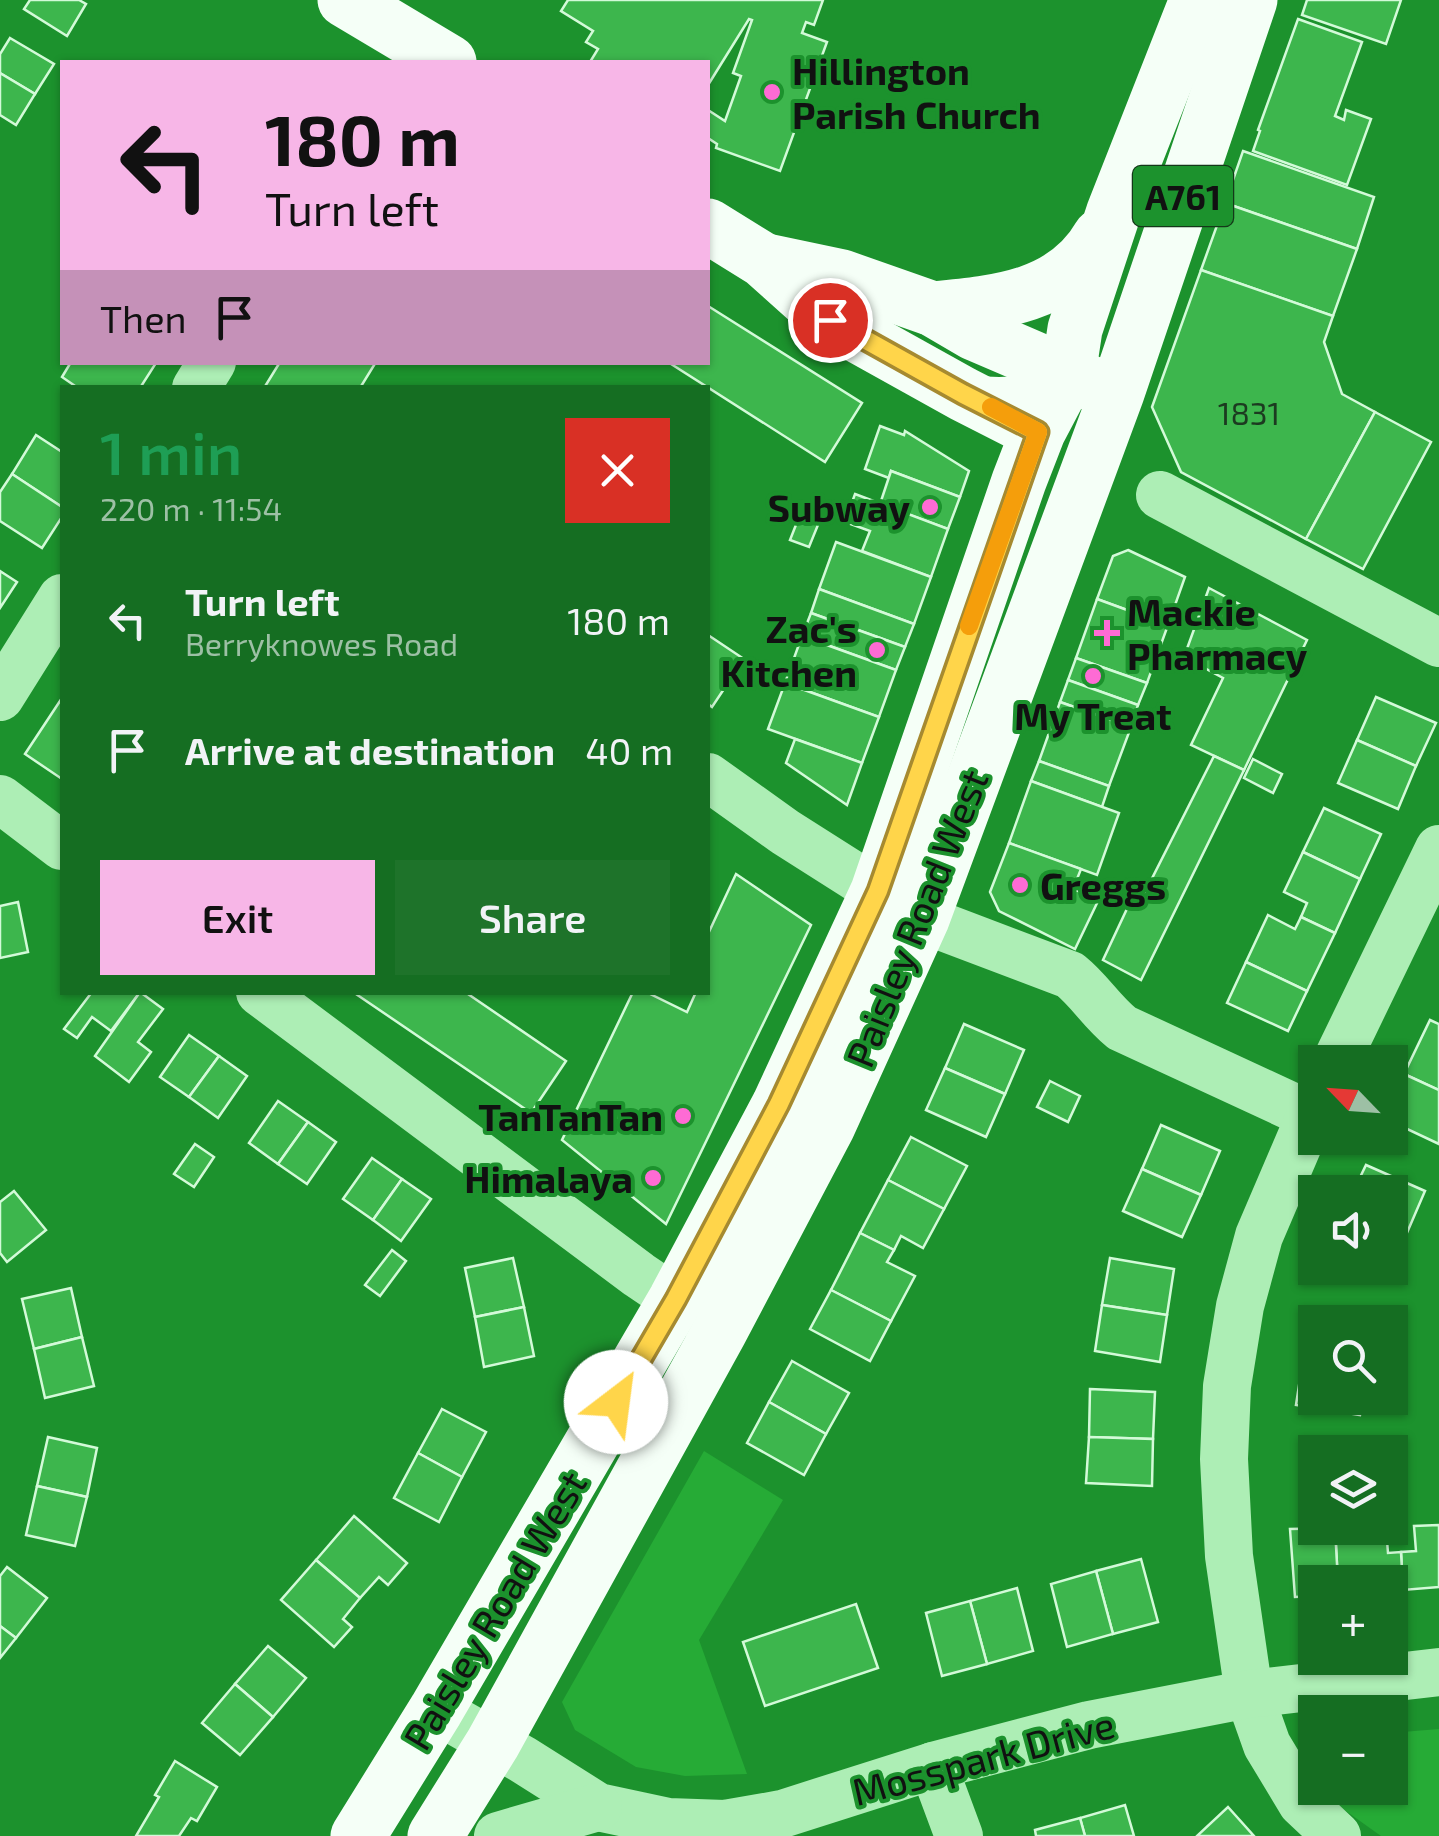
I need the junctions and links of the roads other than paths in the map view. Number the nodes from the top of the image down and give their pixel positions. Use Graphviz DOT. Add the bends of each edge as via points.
graph roads {
  1 [pos="344,0"];
  2 [pos="1197,0"];
  3 [pos="1221,0"];
  4 [pos="1250,0"];
  5 [pos="422,55"];
  6 [pos="1114,211"];
  7 [pos="710,227"];
  8 [pos="763,260"];
  9 [pos="932,310"];
  10 [pos="1093,384"];
  11 [pos="984,404"];
  12 [pos="1038,432"];
  13 [pos="1094,456"];
  14 [pos="1160,495"];
  15 [pos="60,601"];
  16 [pos="1439,643"];
  17 [pos="0,697"];
  18 [pos="720,786"];
  19 [pos="0,799"];
  20 [pos="60,844"];
  21 [pos="1439,849"];
  22 [pos="900,905"];
  23 [pos="264,995"];
  24 [pos="1344,1045"];
  25 [pos="1298,1104"];
  26 [pos="1298,1143"];
  27 [pos="676,1299"];
  28 [pos="720,1330"];
  29 [pos="1439,1672"];
  30 [pos="1249,1694"];
  31 [pos="436,1710"];
  32 [pos="494,1743"];
  33 [pos="933,1766"];
  34 [pos="598,1808"];
  35 [pos="358,1836"];
  36 [pos="436,1836"];
  37 [pos="498,1836"];
  38 [pos="959,1836"];
  39 [pos="1337,1836"];
  1 -- 5 [label="main road"];
  2 -- 6 [label="main road, Paisley Road West / A761"];
  3 -- 10 [label="main road" via="1102,337"];
  4 -- 10 [label="main road, Paisley Road West / A761"];
  6 -- 9 [label="main road" via="1089,256 1056,282 1030,294"];
  6 -- 10 [label="main road, Paisley Road West / A761" via="1076,330"];
  7 -- 8 [label="main road"];
  8 -- 9 [label="main road" via="842,277"];
  8 -- 11 [label="main road" via="830,320"];
  9 -- 10 [label="main road"];
  10 -- 11 [label="main road" via="1034,402"];
  10 -- 12 [label="main road, Paisley Road West / A761"];
  10 -- 13 [label="main road, Paisley Road West / A761"];
  11 -- 12 [label="main road"];
  12 -- 13 [label="main road"];
  12 -- 22 [label="main road, Paisley Road West / A761"];
  13 -- 22 [label="main road, Paisley Road West / A761"];
  14 -- 16 [label="street"];
  15 -- 17 [label="street"];
  18 -- 22 [label="street"];
  19 -- 20 [label="street"];
  21 -- 24 [label="street"];
  22 -- 25 [label="street" via="1070,975 1122,1028"];
  22 -- 27 [label="main road, Paisley Road West / A761" via="779,1104"];
  22 -- 28 [label="main road, Paisley Road West / A761" via="828,1126"];
  23 -- 27 [label="street"];
  26 -- 30 [label="street" via="1259,1236 1227,1386 1229,1556"];
  27 -- 28 [label="street"];
  27 -- 31 [label="main road, Paisley Road West / A761"];
  28 -- 32 [label="main road, Paisley Road West / A761"];
  29 -- 30 [label="street, Mosspark Drive"];
  30 -- 33 [label="street, Mosspark Drive" via="1089,1725"];
  30 -- 39 [label="street" via="1267,1745 1302,1803"];
  31 -- 32 [label="street, Mosspark Drive"];
  31 -- 35 [label="main road, Paisley Road West / A761"];
  32 -- 34 [label="street, Mosspark Drive"];
  32 -- 36 [label="main road, Paisley Road West / A761"];
  33 -- 34 [label="street, Mosspark Drive" via="782,1814 726,1824 668,1822"];
  33 -- 38 [label="street"];
  34 -- 37 [label="street"];
}
